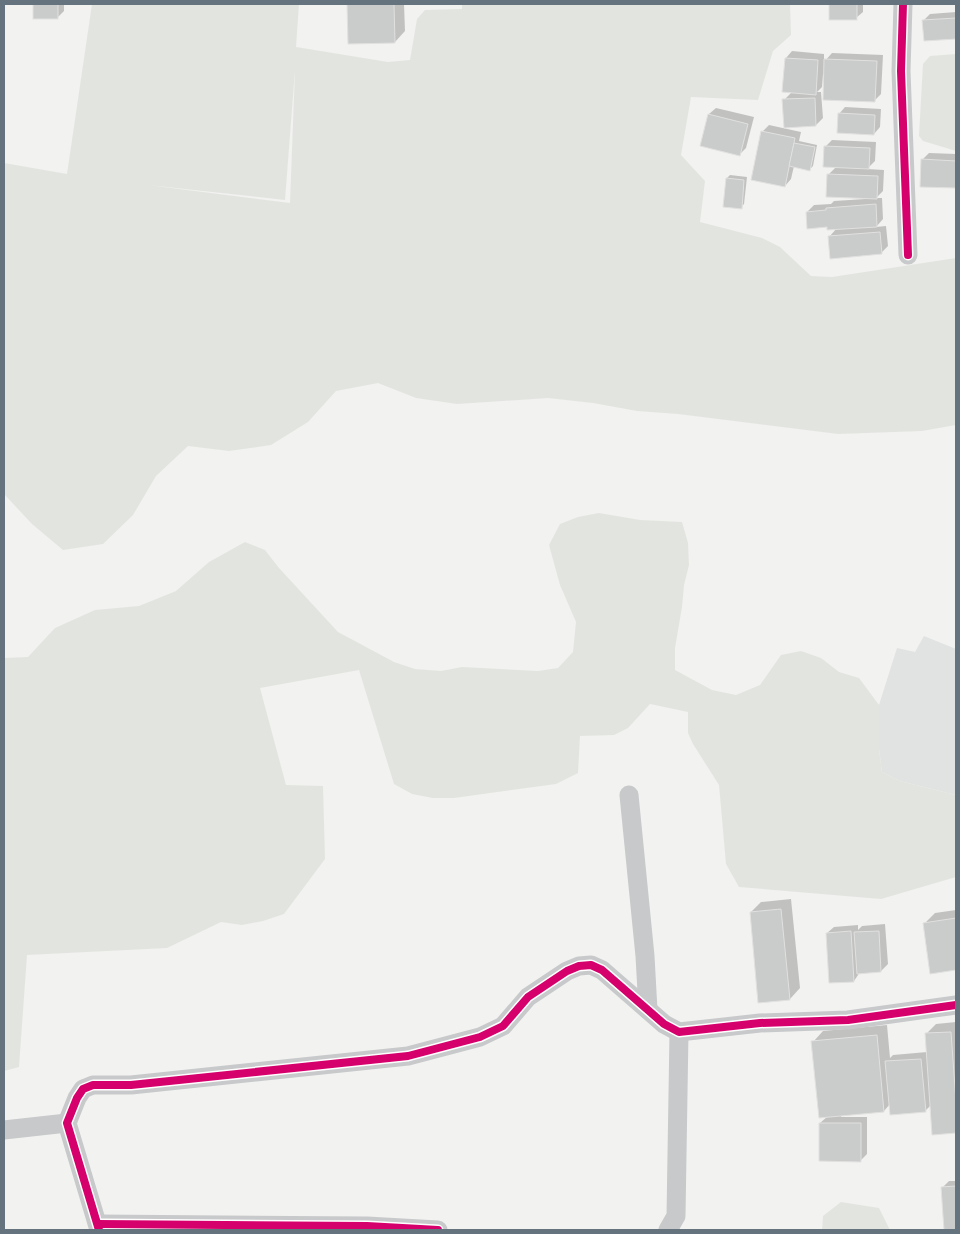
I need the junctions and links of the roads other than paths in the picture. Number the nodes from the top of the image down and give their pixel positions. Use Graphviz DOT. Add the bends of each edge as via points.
graph roads {
  1 [pos="903,4"];
  2 [pos="908,255"];
  3 [pos="629,796"];
  4 [pos="956,1005"];
  5 [pos="648,1010"];
  6 [pos="679,1032"];
  7 [pos="67,1123"];
  8 [pos="4,1130"];
  9 [pos="99,1227"];
  10 [pos="438,1230"];
  11 [pos="668,1230"];
  1 -- 2 [label="street"];
  3 -- 5 [label="street"];
  4 -- 6 [label="street" via="848,1020 760,1023"];
  5 -- 6 [label="street"];
  5 -- 7 [label="street" via="602,970 591,965 579,966 528,997 503,1026 480,1037 408,1056 131,1085 93,1085 83,1089"];
  6 -- 11 [label="street" via="676,1216"];
  7 -- 8 [label="street"];
  7 -- 9 [label="street"];
  9 -- 10 [label="street" via="367,1226"];
}
